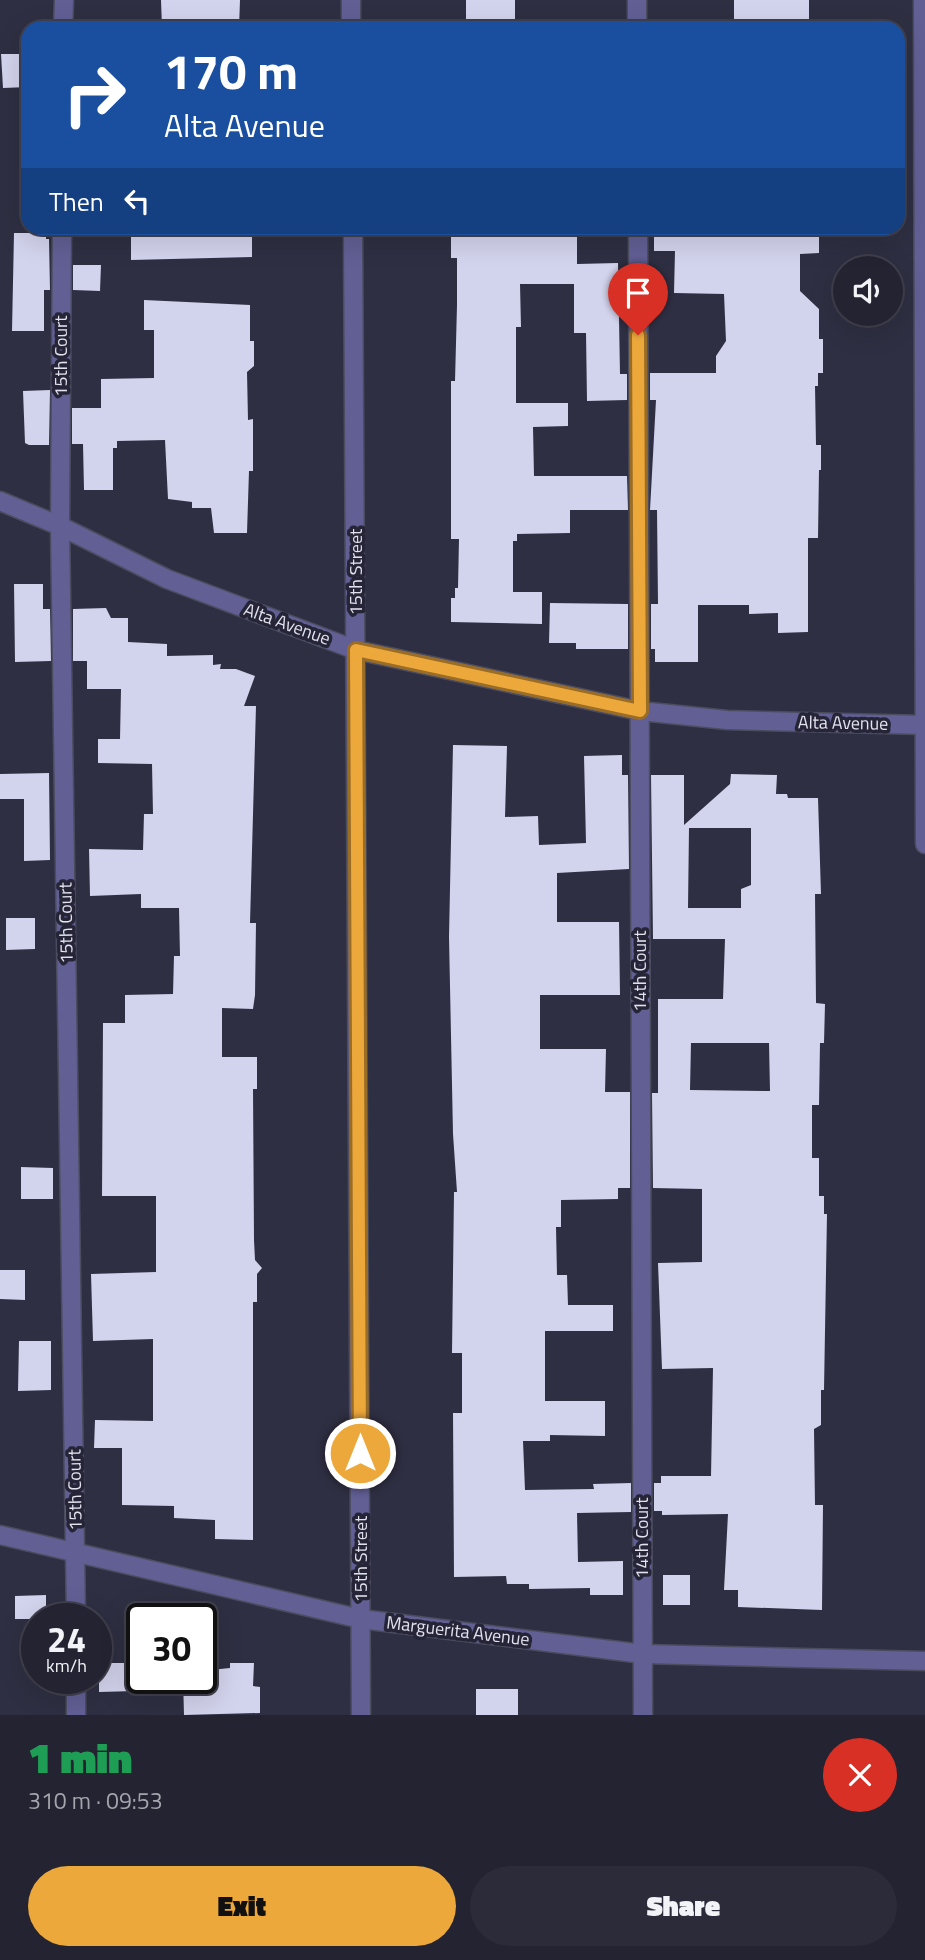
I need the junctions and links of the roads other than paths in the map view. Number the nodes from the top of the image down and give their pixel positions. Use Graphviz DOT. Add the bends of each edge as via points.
graph roads {
  1 [pos="64,0"];
  2 [pos="351,0"];
  3 [pos="637,0"];
  4 [pos="923,0"];
  5 [pos="64,21"];
  6 [pos="351,21"];
  7 [pos="637,21"];
  8 [pos="62,235"];
  9 [pos="353,235"];
  10 [pos="638,235"];
  11 [pos="0,501"];
  12 [pos="60,526"];
  13 [pos="356,650"];
  14 [pos="640,711"];
  15 [pos="925,725"];
  16 [pos="925,844"];
  17 [pos="0,1535"];
  18 [pos="76,1552"];
  19 [pos="76,1603"];
  20 [pos="361,1619"];
  21 [pos="643,1654"];
  22 [pos="925,1661"];
  23 [pos="76,1694"];
  24 [pos="76,1715"];
  25 [pos="361,1715"];
  26 [pos="643,1715"];
  1 -- 5 [label="street"];
  2 -- 6 [label="street"];
  3 -- 7 [label="street"];
  4 -- 15 [label="street"];
  8 -- 12 [label="street, 15th Court"];
  9 -- 13 [label="street, 15th Street"];
  10 -- 14 [label="street, 14th Court"];
  11 -- 12 [label="street, Alta Avenue"];
  12 -- 13 [label="street, Alta Avenue" via="167,579"];
  12 -- 18 [label="street, 15th Court"];
  13 -- 14 [label="street, Alta Avenue"];
  13 -- 20 [label="street, 15th Street"];
  14 -- 15 [label="street, Alta Avenue" via="727,720"];
  14 -- 21 [label="street, 14th Court"];
  15 -- 16 [label="street"];
  17 -- 18 [label="street, Marguerita Avenue"];
  18 -- 19 [label="street, 15th Court"];
  18 -- 20 [label="street, Marguerita Avenue"];
  20 -- 21 [label="street, Marguerita Avenue"];
  20 -- 25 [label="street, 15th Street"];
  21 -- 22 [label="street, Marguerita Avenue"];
  21 -- 26 [label="street, 14th Court"];
  23 -- 24 [label="street"];
}
